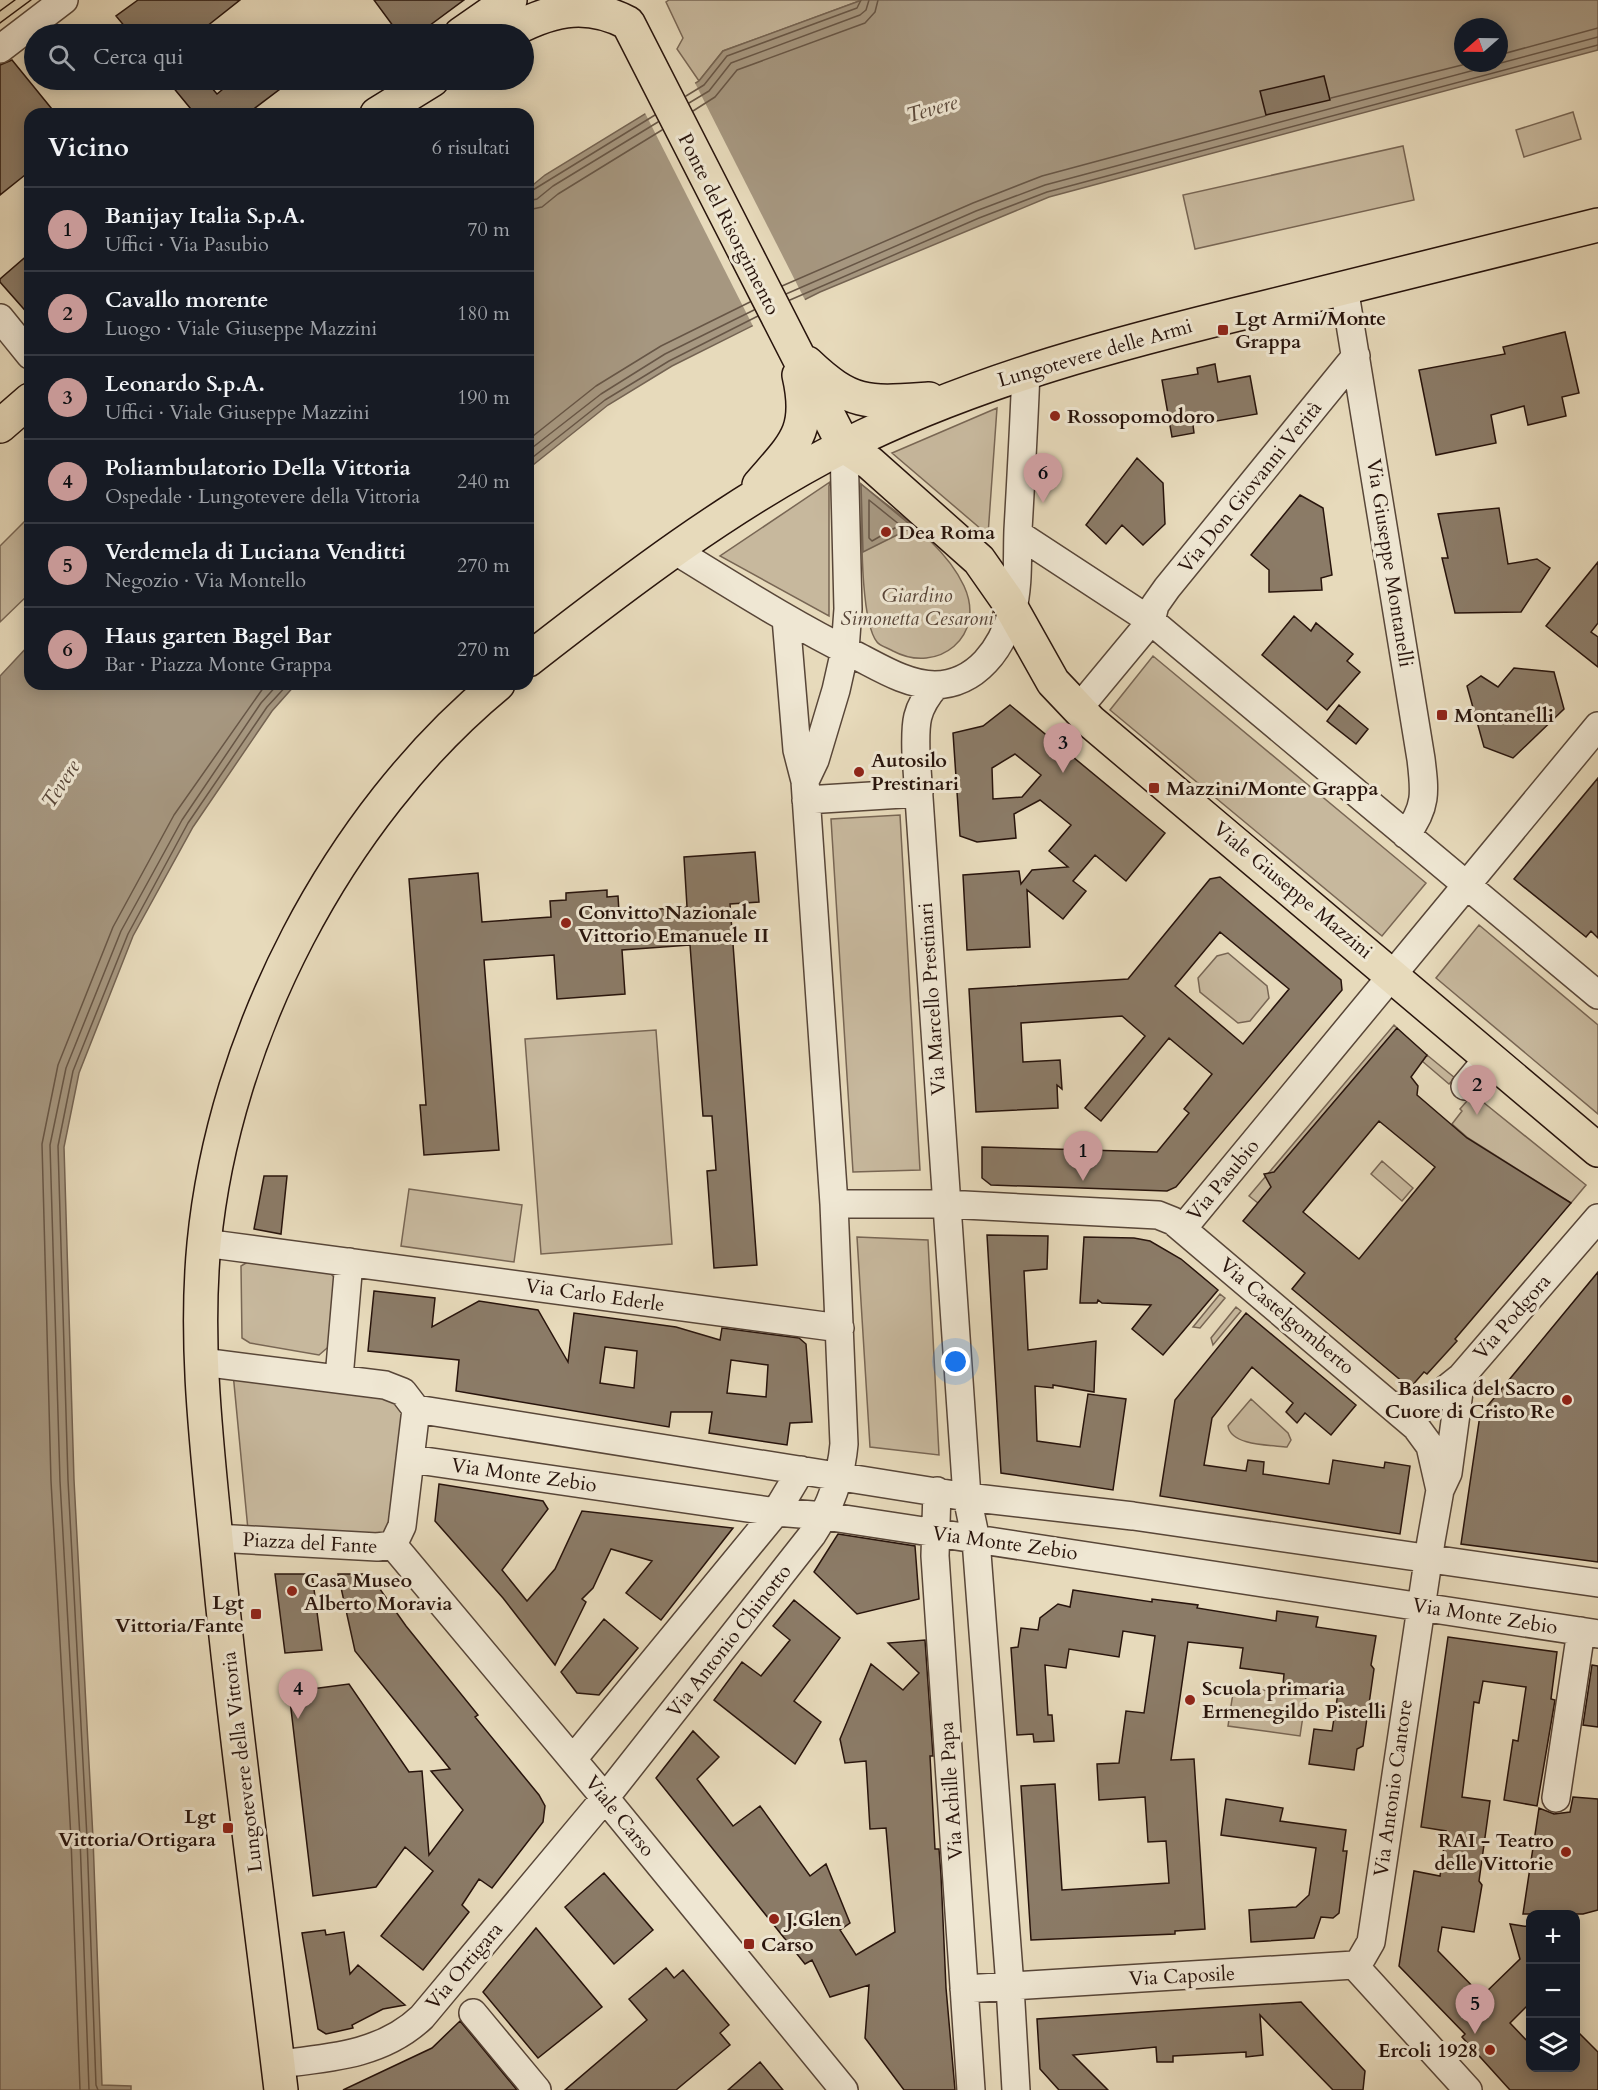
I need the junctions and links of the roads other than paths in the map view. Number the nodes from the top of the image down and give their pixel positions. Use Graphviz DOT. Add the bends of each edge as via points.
graph roads {
  1 [pos="64,0"];
  2 [pos="626,8"];
  3 [pos="502,11"];
  4 [pos="33,24"];
  5 [pos="479,24"];
  6 [pos="24,31"];
  7 [pos="0,49"];
  8 [pos="398,90"];
  9 [pos="416,90"];
  10 [pos="381,108"];
  11 [pos="386,108"];
  12 [pos="1598,225"];
  13 [pos="1344,287"];
  14 [pos="0,318"];
  15 [pos="24,348"];
  16 [pos="793,350"];
  17 [pos="1356,356"];
  18 [pos="1026,371"];
  19 [pos="951,398"];
  20 [pos="24,405"];
  21 [pos="0,426"];
  22 [pos="844,446"];
  23 [pos="738,508"];
  24 [pos="1018,534"];
  25 [pos="674,550"];
  26 [pos="1013,610"];
  27 [pos="786,618"];
  28 [pos="1151,621"];
  29 [pos="845,650"];
  30 [pos="534,655"];
  31 [pos="936,685"];
  32 [pos="491,690"];
  33 [pos="1078,709"];
  34 [pos="1598,726"];
  35 [pos="806,790"];
  36 [pos="919,793"];
  37 [pos="1406,835"];
  38 [pos="1467,887"];
  39 [pos="1392,974"];
  40 [pos="1598,995"];
  41 [pos="1489,1057"];
  42 [pos="1465,1086"];
  43 [pos="1598,1150"];
  44 [pos="834,1204"];
  45 [pos="945,1204"];
  46 [pos="1598,1218"];
  47 [pos="1184,1227"];
  48 [pos="204,1243"];
  49 [pos="349,1262"];
  50 [pos="840,1328"];
  51 [pos="202,1362"];
  52 [pos="1461,1377"];
  53 [pos="339,1378"];
  54 [pos="1392,1405"];
  55 [pos="416,1409"];
  56 [pos="411,1459"];
  57 [pos="801,1470"];
  58 [pos="841,1476"];
  59 [pos="1440,1490"];
  60 [pos="937,1491"];
  61 [pos="967,1497"];
  62 [pos="776,1512"];
  63 [pos="825,1516"];
  64 [pos="935,1533"];
  65 [pos="216,1538"];
  66 [pos="976,1540"];
  67 [pos="393,1545"];
  68 [pos="1428,1560"];
  69 [pos="1598,1583"];
  70 [pos="1421,1605"];
  71 [pos="1589,1633"];
  72 [pos="573,1759"];
  73 [pos="605,1798"];
  74 [pos="1556,1798"];
  75 [pos="1354,1965"];
  76 [pos="1010,1986"];
  77 [pos="964,1989"];
  78 [pos="473,2013"];
  79 [pos="279,2077"];
  80 [pos="1456,2086"];
  81 [pos="537,2090"];
  82 [pos="844,2090"];
  83 [pos="971,2090"];
  84 [pos="1016,2090"];
  1 -- 4 [label="street"];
  2 -- 3 [label="main road" via="577,3 538,15"];
  2 -- 16 [label="main road, Ponte del Risorgimento" via="647,62"];
  3 -- 5 [label="main road"];
  6 -- 7 [label="street"];
  8 -- 10 [label="main road"];
  9 -- 11 [label="main road"];
  12 -- 13 [label="main road, Lungotevere delle Armi"];
  13 -- 17 [label="street, Via Giuseppe Montanelli"];
  13 -- 18 [label="main road, Lungotevere delle Armi"];
  14 -- 15 [label="street"];
  16 -- 19 [label="main road" via="836,389 857,399 885,402"];
  16 -- 22 [label="main road, Ponte del Risorgimento"];
  16 -- 23 [label="main road" via="805,402 802,426 788,451"];
  17 -- 28 [label="street, Via Don Giovanni Verità" via="1167,588 1155,605"];
  17 -- 37 [label="street, Via Giuseppe Montanelli" via="1421,759 1424,801"];
  18 -- 19 [label="main road, Lungotevere delle Armi"];
  18 -- 24 [label="street"];
  19 -- 22 [label="main road, Lungotevere delle Armi"];
  20 -- 21 [label="main road"];
  22 -- 23 [label="main road, Lungotevere delle Armi"];
  22 -- 26 [label="main road, Viale Giuseppe Mazzini" via="870,463 966,547 991,575"];
  22 -- 29 [label="street" via="848,609"];
  23 -- 25 [label="main road"];
  24 -- 26 [label="street"];
  24 -- 28 [label="street"];
  25 -- 27 [label="street"];
  25 -- 30 [label="main road"];
  26 -- 31 [label="street" via="1001,642 990,658 965,676"];
  26 -- 33 [label="main road, Viale Giuseppe Mazzini" via="1046,672"];
  27 -- 29 [label="street"];
  27 -- 35 [label="street" via="796,750"];
  28 -- 33 [label="street, Via Don Giovanni Verità"];
  28 -- 37 [label="street"];
  29 -- 31 [label="street" via="895,674"];
  29 -- 35 [label="street"];
  31 -- 36 [label="street, Via Marcello Prestinari" via="917,715"];
  32 -- 48 [label="main road, Lungotevere della Vittoria" via="441,736 381,806 330,882 290,954 259,1018 239,1079 216,1168"];
  33 -- 39 [label="main road, Viale Giuseppe Mazzini"];
  34 -- 38 [label="street, Via Pasubio"];
  35 -- 36 [label="street"];
  35 -- 44 [label="street"];
  36 -- 45 [label="street, Via Marcello Prestinari"];
  37 -- 38 [label="street"];
  38 -- 39 [label="street, Via Pasubio"];
  38 -- 40 [label="street"];
  39 -- 41 [label="main road, Viale Giuseppe Mazzini"];
  39 -- 47 [label="street, Via Pasubio"];
  41 -- 42 [label="street"];
  41 -- 43 [label="main road, Viale Giuseppe Mazzini"];
  44 -- 45 [label="street"];
  44 -- 50 [label="street"];
  45 -- 47 [label="street, Via Pasubio" via="1158,1215"];
  45 -- 61 [label="street, Via Marcello Prestinari"];
  46 -- 52 [label="street, Via Podgora"];
  47 -- 54 [label="street, Via Castelgomberto"];
  48 -- 49 [label="street"];
  48 -- 51 [label="main road, Lungotevere della Vittoria"];
  49 -- 50 [label="street, Via Carlo Ederle"];
  49 -- 53 [label="street"];
  50 -- 58 [label="street" via="844,1444"];
  51 -- 53 [label="street"];
  51 -- 65 [label="main road, Lungotevere della Vittoria"];
  52 -- 54 [label="street" via="1425,1408"];
  52 -- 59 [label="street, Via Podgora" via="1448,1473"];
  53 -- 55 [label="street" via="397,1389 410,1398"];
  54 -- 59 [label="street, Via Castelgomberto" via="1430,1446"];
  55 -- 56 [label="street, Piazza del Fante"];
  55 -- 57 [label="street, Via Monte Zebio"];
  56 -- 62 [label="street, Via Monte Zebio"];
  56 -- 67 [label="street, Piazza del Fante" via="402,1526"];
  57 -- 58 [label="street, Via Monte Zebio"];
  57 -- 62 [label="street"];
  58 -- 60 [label="street, Via Monte Zebio"];
  58 -- 63 [label="street, Via Antonio Chinotto"];
  59 -- 68 [label="street, Via Podgora"];
  60 -- 61 [label="street, Via Monte Zebio"];
  60 -- 64 [label="street, Via Achille Papa"];
  61 -- 66 [label="street"];
  61 -- 68 [label="street, Via Monte Zebio" via="1133,1516"];
  62 -- 63 [label="street, Via Monte Zebio"];
  62 -- 72 [label="street"];
  63 -- 64 [label="street, Via Monte Zebio"];
  63 -- 73 [label="street, Via Antonio Chinotto"];
  64 -- 66 [label="street, Via Monte Zebio"];
  64 -- 77 [label="street, Via Achille Papa"];
  65 -- 67 [label="street, Piazza del Fante" via="383,1548"];
  65 -- 79 [label="main road, Lungotevere della Vittoria"];
  66 -- 70 [label="street, Via Monte Zebio"];
  66 -- 76 [label="street"];
  67 -- 72 [label="street, Viale Carso"];
  68 -- 69 [label="street, Via Monte Zebio"];
  68 -- 70 [label="street, Via Podgora"];
  70 -- 71 [label="street, Via Monte Zebio"];
  70 -- 75 [label="street, Via Antonio Cantore" via="1371,1942"];
  71 -- 74 [label="street"];
  72 -- 73 [label="street, Viale Carso"];
  73 -- 79 [label="street, Via Ortigara" via="414,2024 363,2051"];
  73 -- 82 [label="street, Viale Carso"];
  75 -- 76 [label="street, Via Caposile"];
  75 -- 80 [label="street"];
  76 -- 77 [label="street, Via Caposile"];
  76 -- 84 [label="street"];
  77 -- 83 [label="street, Via Achille Papa"];
  78 -- 81 [label="street"];
}
